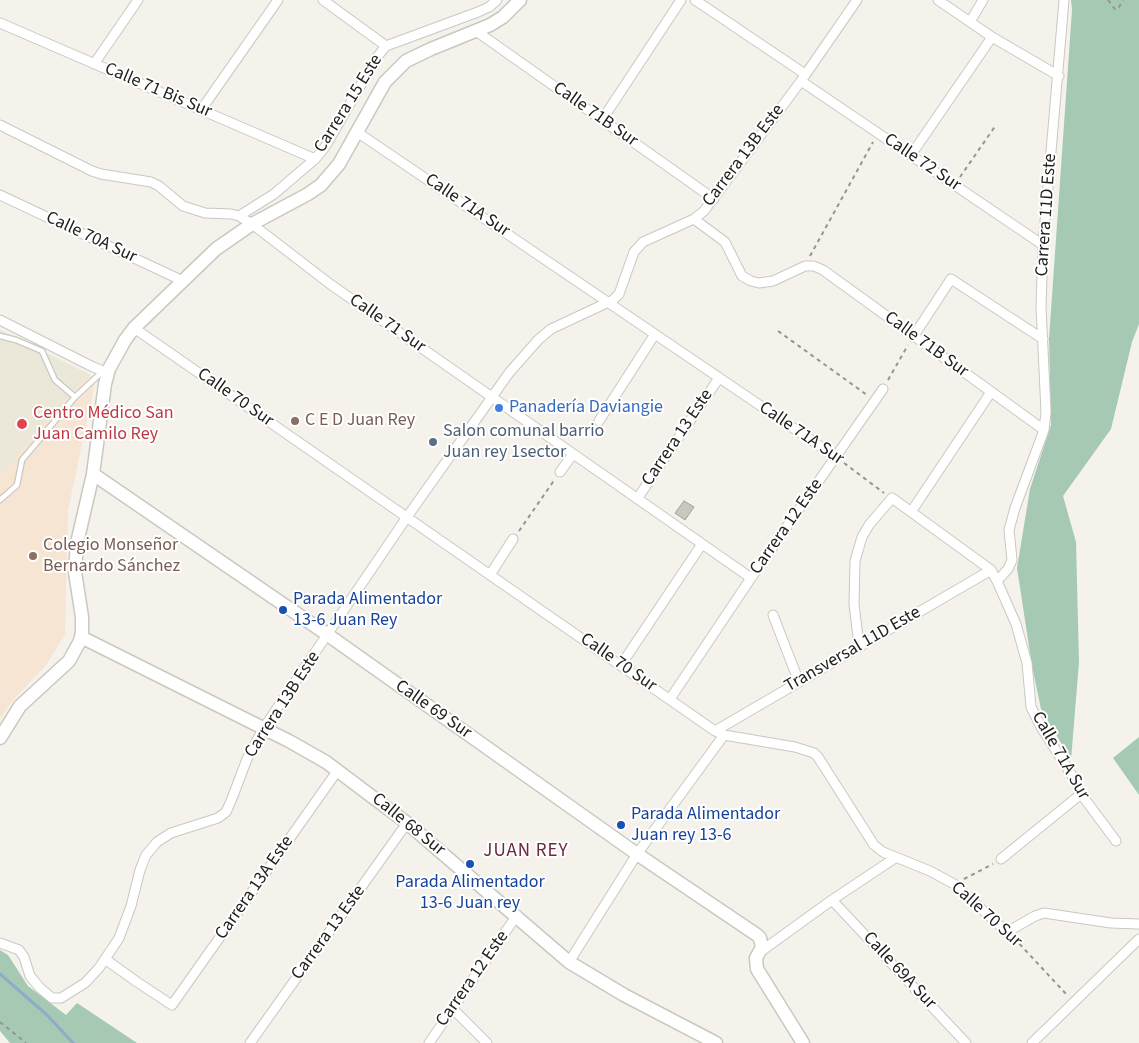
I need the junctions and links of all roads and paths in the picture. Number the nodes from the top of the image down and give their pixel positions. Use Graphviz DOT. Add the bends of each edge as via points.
graph roads {
  1 [pos="138,0"];
  2 [pos="278,0"];
  3 [pos="323,0"];
  4 [pos="498,0"];
  5 [pos="520,0"];
  6 [pos="680,0"];
  7 [pos="695,0"];
  8 [pos="857,0"];
  9 [pos="938,0"];
  10 [pos="983,0"];
  11 [pos="1064,0"];
  12 [pos="1108,0"];
  13 [pos="1123,0"];
  14 [pos="336,4"];
  15 [pos="970,22"];
  16 [pos="0,23"];
  17 [pos="476,31"];
  18 [pos="992,38"];
  19 [pos="386,46"];
  20 [pos="94,64"];
  21 [pos="1059,76"];
  22 [pos="803,78"];
  23 [pos="201,110"];
  24 [pos="602,120"];
  25 [pos="0,125"];
  26 [pos="996,125"];
  27 [pos="357,132"];
  28 [pos="878,133"];
  29 [pos="911,155"];
  30 [pos="315,159"];
  31 [pos="955,185"];
  32 [pos="0,195"];
  33 [pos="714,199"];
  34 [pos="239,216"];
  35 [pos="694,219"];
  36 [pos="252,224"];
  37 [pos="1043,244"];
  38 [pos="805,266"];
  39 [pos="183,281"];
  40 [pos="609,303"];
  41 [pos="0,320"];
  42 [pos="134,328"];
  43 [pos="778,331"];
  44 [pos="655,334"];
  45 [pos="0,336"];
  46 [pos="913,337"];
  47 [pos="1044,339"];
  48 [pos="106,372"];
  49 [pos="719,378"];
  50 [pos="883,389"];
  51 [pos="991,392"];
  52 [pos="75,397"];
  53 [pos="492,398"];
  54 [pos="875,401"];
  55 [pos="599,421"];
  56 [pos="1044,430"];
  57 [pos="573,454"];
  58 [pos="836,457"];
  59 [pos="560,472"];
  60 [pos="93,474"];
  61 [pos="892,498"];
  62 [pos="638,499"];
  63 [pos="0,500"];
  64 [pos="911,512"];
  65 [pos="407,517"];
  66 [pos="513,539"];
  67 [pos="702,544"];
  68 [pos="991,570"];
  69 [pos="490,575"];
  70 [pos="751,578"];
  71 [pos="997,581"];
  72 [pos="773,615"];
  73 [pos="328,635"];
  74 [pos="81,637"];
  75 [pos="859,646"];
  76 [pos="621,665"];
  77 [pos="799,682"];
  78 [pos="670,699"];
  79 [pos="263,729"];
  80 [pos="715,731"];
  81 [pos="724,735"];
  82 [pos="0,738"];
  83 [pos="338,770"];
  84 [pos="1081,794"];
  85 [pos="407,823"];
  86 [pos="1116,841"];
  87 [pos="637,854"];
  88 [pos="896,858"];
  89 [pos="1001,859"];
  90 [pos="954,884"];
  91 [pos="832,900"];
  92 [pos="517,916"];
  93 [pos="1139,924"];
  94 [pos="1007,932"];
  95 [pos="1139,939"];
  96 [pos="0,943"];
  97 [pos="760,952"];
  98 [pos="105,959"];
  99 [pos="569,962"];
  100 [pos="1074,1002"];
  101 [pos="452,1009"];
  102 [pos="0,1022"];
  103 [pos="26,1043"];
  104 [pos="250,1043"];
  105 [pos="429,1043"];
  106 [pos="487,1043"];
  107 [pos="716,1043"];
  108 [pos="803,1043"];
  109 [pos="966,1043"];
  110 [pos="1032,1043"];
  1 -- 20 [label="street"];
  2 -- 23 [label="street"];
  3 -- 14 [label="street"];
  4 -- 19 [label="street, Carrera 15 Este" via="478,12"];
  5 -- 17 [label="street" via="503,17"];
  6 -- 24 [label="street"];
  7 -- 22 [label="street, Calle 72 Sur"];
  8 -- 22 [label="street, Carrera 13B Este"];
  9 -- 15 [label="street"];
  10 -- 15 [label="street"];
  11 -- 21 [label="street, Carrera 11D Este"];
  12 -- 13 [label="path" via="1115,9"];
  14 -- 19 [label="street"];
  15 -- 18 [label="street"];
  16 -- 20 [label="street, Calle 71 Bis Sur"];
  17 -- 24 [label="street, Calle 71B Sur"];
  17 -- 27 [label="street" via="406,61 385,82"];
  18 -- 21 [label="street"];
  18 -- 29 [label="street"];
  19 -- 30 [label="street, Carrera 15 Este"];
  20 -- 23 [label="street, Calle 71 Bis Sur"];
  21 -- 37 [label="street, Carrera 11D Este"];
  22 -- 28 [label="street, Calle 72 Sur"];
  22 -- 33 [label="street, Carrera 13B Este"];
  23 -- 30 [label="street, Calle 71 Bis Sur"];
  24 -- 33 [label="street, Calle 71B Sur"];
  25 -- 34 [label="street, Calle 71 Sur" via="92,171 151,182 183,206 205,213"];
  26 -- 31 [label="path"];
  27 -- 36 [label="street" via="335,170 322,185"];
  27 -- 40 [label="street, Calle 71A Sur"];
  28 -- 29 [label="street, Calle 72 Sur"];
  28 -- 38 [label="path"];
  29 -- 31 [label="street, Calle 72 Sur"];
  30 -- 34 [label="street, Carrera 15 Este" via="274,194"];
  31 -- 37 [label="street, Calle 72 Sur"];
  32 -- 39 [label="street, Calle 70A Sur"];
  33 -- 35 [label="street, Carrera 13B Este"];
  34 -- 36 [label="street, Calle 71 Sur"];
  35 -- 38 [label="street" via="725,242 742,276 750,282 772,281"];
  35 -- 40 [label="street, Carrera 13B Este" via="643,242 634,252 619,294"];
  36 -- 39 [label="street" via="216,250"];
  36 -- 53 [label="street, Calle 71 Sur" via="330,284"];
  37 -- 47 [label="street, Carrera 11D Este" via="1041,308"];
  38 -- 46 [label="street, Calle 71B Sur" via="824,270"];
  39 -- 42 [label="street"];
  40 -- 44 [label="street, Calle 71A Sur"];
  40 -- 53 [label="street, Carrera 13B Este" via="551,329 509,373"];
  41 -- 48 [label="street"];
  42 -- 48 [label="street"];
  42 -- 65 [label="street, Calle 70 Sur"];
  43 -- 54 [label="path"];
  44 -- 49 [label="street, Calle 71A Sur"];
  44 -- 55 [label="street"];
  45 -- 52 [label="lane" via="42,351 55,380"];
  46 -- 47 [label="street" via="951,279"];
  46 -- 50 [label="path"];
  46 -- 51 [label="street, Calle 71B Sur"];
  47 -- 56 [label="street, Carrera 11D Este"];
  48 -- 52 [label="lane"];
  48 -- 60 [label="street"];
  49 -- 58 [label="street, Calle 71A Sur"];
  49 -- 62 [label="street, Carrera 13 Este"];
  50 -- 54 [label="street, Carrera 12 Este"];
  51 -- 56 [label="street, Calle 71B Sur"];
  51 -- 64 [label="street"];
  52 -- 63 [label="lane" via="22,460 17,485"];
  53 -- 57 [label="street, Calle 71 Sur"];
  53 -- 65 [label="street, Carrera 13B Este"];
  54 -- 58 [label="street, Carrera 12 Este"];
  56 -- 71 [label="street, Carrera 11D Este" via="1009,530 1012,560"];
  57 -- 59 [label="street"];
  57 -- 62 [label="street, Calle 71 Sur"];
  58 -- 61 [label="path, Calle 71A Sur"];
  58 -- 70 [label="street, Carrera 12 Este"];
  59 -- 66 [label="path"];
  60 -- 73 [label="street, Calle 69 Sur"];
  60 -- 74 [label="street" via="75,556"];
  61 -- 64 [label="street, Calle 71A Sur"];
  61 -- 75 [label="street" via="862,537 856,561 854,604"];
  62 -- 67 [label="street, Calle 71 Sur"];
  64 -- 68 [label="street, Calle 71A Sur"];
  65 -- 69 [label="street, Calle 70 Sur"];
  65 -- 73 [label="street, Carrera 13B Este"];
  66 -- 69 [label="street"];
  67 -- 70 [label="street, Calle 71 Sur"];
  67 -- 76 [label="street"];
  68 -- 71 [label="street, Calle 71A Sur"];
  68 -- 75 [label="street, Transversal 11D Este"];
  69 -- 76 [label="street, Calle 70 Sur"];
  70 -- 78 [label="street, Carrera 12 Este"];
  71 -- 84 [label="street, Calle 71A Sur" via="1016,624 1027,663 1031,708"];
  72 -- 77 [label="street"];
  73 -- 79 [label="street, Carrera 13B Este"];
  73 -- 87 [label="street, Calle 69 Sur"];
  74 -- 79 [label="street, Calle 68 Sur"];
  74 -- 82 [label="street" via="69,661 20,706"];
  75 -- 77 [label="street, Transversal 11D Este"];
  76 -- 78 [label="street, Calle 70 Sur"];
  77 -- 80 [label="street, Transversal 11D Este"];
  78 -- 80 [label="street, Calle 70 Sur"];
  79 -- 83 [label="street, Calle 68 Sur" via="311,752"];
  79 -- 98 [label="street, Carrera 13B Este" via="247,758 226,812 213,820 171,833 146,855 119,938"];
  80 -- 81 [label="street, Calle 70 Sur"];
  81 -- 87 [label="street"];
  81 -- 88 [label="street, Calle 70 Sur" via="814,753 874,845"];
  83 -- 85 [label="street, Calle 68 Sur"];
  83 -- 98 [label="street, Carrera 13A Este" via="172,1005"];
  84 -- 86 [label="street, Calle 71A Sur"];
  84 -- 89 [label="street"];
  85 -- 92 [label="street, Calle 68 Sur"];
  85 -- 104 [label="street, Carrera 13 Este"];
  87 -- 97 [label="street, Calle 69 Sur" via="745,926 760,938"];
  87 -- 99 [label="street"];
  88 -- 90 [label="street, Calle 70 Sur"];
  88 -- 91 [label="street"];
  89 -- 90 [label="path"];
  90 -- 94 [label="street, Calle 70 Sur"];
  91 -- 97 [label="street"];
  91 -- 109 [label="street, Calle 69A Sur"];
  92 -- 99 [label="street, Calle 68 Sur"];
  92 -- 101 [label="street, Carrera 12 Este"];
  93 -- 94 [label="street" via="1044,912"];
  94 -- 100 [label="path, Calle 70 Sur"];
  95 -- 100 [label="street"];
  96 -- 98 [label="street, Carrera 13B Este" via="19,950 30,976 52,998 60,998 85,983"];
  97 -- 108 [label="street" via="756,958 757,969"];
  99 -- 107 [label="street, Calle 68 Sur"];
  100 -- 110 [label="street"];
  101 -- 105 [label="street, Carrera 12 Este"];
  101 -- 106 [label="street"];
  102 -- 103 [label="path"];
}
